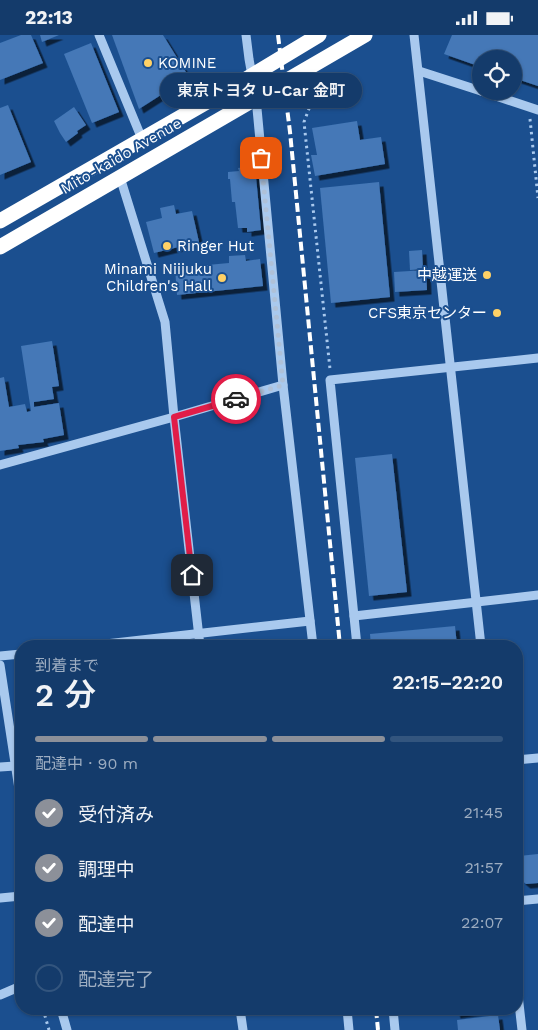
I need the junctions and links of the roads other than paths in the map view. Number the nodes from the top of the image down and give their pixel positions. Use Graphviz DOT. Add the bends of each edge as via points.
graph roads {
  1 [pos="99,35"];
  2 [pos="246,35"];
  3 [pos="319,35"];
  4 [pos="365,35"];
  5 [pos="414,35"];
  6 [pos="419,71"];
  7 [pos="251,75"];
  8 [pos="232,87"];
  9 [pos="472,88"];
  10 [pos="256,98"];
  11 [pos="509,100"];
  12 [pos="538,109"];
  13 [pos="142,139"];
  14 [pos="120,177"];
  15 [pos="0,221"];
  16 [pos="0,247"];
  17 [pos="538,358"];
  18 [pos="451,367"];
  19 [pos="283,385"];
  20 [pos="174,417"];
  21 [pos="0,465"];
  22 [pos="538,595"];
  23 [pos="476,602"];
  24 [pos="354,616"];
  25 [pos="310,621"];
  26 [pos="198,634"];
  27 [pos="143,640"];
  28 [pos="199,640"];
  29 [pos="312,640"];
  30 [pos="356,640"];
  31 [pos="480,640"];
  32 [pos="15,655"];
  33 [pos="0,656"];
  34 [pos="0,665"];
  35 [pos="538,758"];
  36 [pos="523,759"];
  37 [pos="15,766"];
  38 [pos="0,767"];
  39 [pos="15,897"];
  40 [pos="0,898"];
  41 [pos="538,899"];
  42 [pos="523,900"];
  43 [pos="15,989"];
  44 [pos="0,995"];
  45 [pos="63,1015"];
  46 [pos="241,1015"];
  47 [pos="348,1015"];
  48 [pos="394,1015"];
  49 [pos="520,1015"];
  50 [pos="67,1030"];
  51 [pos="243,1030"];
  52 [pos="349,1030"];
  53 [pos="395,1030"];
  54 [pos="522,1030"];
  1 -- 13 [label="street"];
  2 -- 7 [label="street"];
  3 -- 7 [label="highway, Mito-kaido Avenue"];
  4 -- 10 [label="highway, Mito-kaido Avenue"];
  5 -- 6 [label="street"];
  6 -- 9 [label="street"];
  6 -- 18 [label="street"];
  7 -- 8 [label="highway, Mito-kaido Avenue"];
  7 -- 10 [label="street"];
  8 -- 10 [label="street" via="252,91"];
  8 -- 13 [label="highway, Mito-kaido Avenue"];
  10 -- 14 [label="highway, Mito-kaido Avenue"];
  10 -- 19 [label="street"];
  11 -- 12 [label="street"];
  13 -- 15 [label="highway, Mito-kaido Avenue"];
  14 -- 16 [label="highway, Mito-kaido Avenue"];
  14 -- 20 [label="street" via="165,322"];
  17 -- 18 [label="street"];
  18 -- 23 [label="street"];
  18 -- 24 [label="street" via="330,379"];
  19 -- 20 [label="street"];
  19 -- 25 [label="street"];
  20 -- 21 [label="street"];
  20 -- 26 [label="street"];
  22 -- 23 [label="street"];
  23 -- 24 [label="street"];
  23 -- 31 [label="street"];
  24 -- 30 [label="street"];
  25 -- 26 [label="street"];
  25 -- 29 [label="street"];
  26 -- 27 [label="street"];
  26 -- 28 [label="street"];
  32 -- 33 [label="street"];
  34 -- 37 [label="street"];
  35 -- 36 [label="street"];
  37 -- 38 [label="street"];
  39 -- 40 [label="street"];
  41 -- 42 [label="street"];
  43 -- 44 [label="street"];
  45 -- 50 [label="street"];
  46 -- 51 [label="street"];
  47 -- 52 [label="street"];
  48 -- 53 [label="street"];
  49 -- 54 [label="street"];
}
